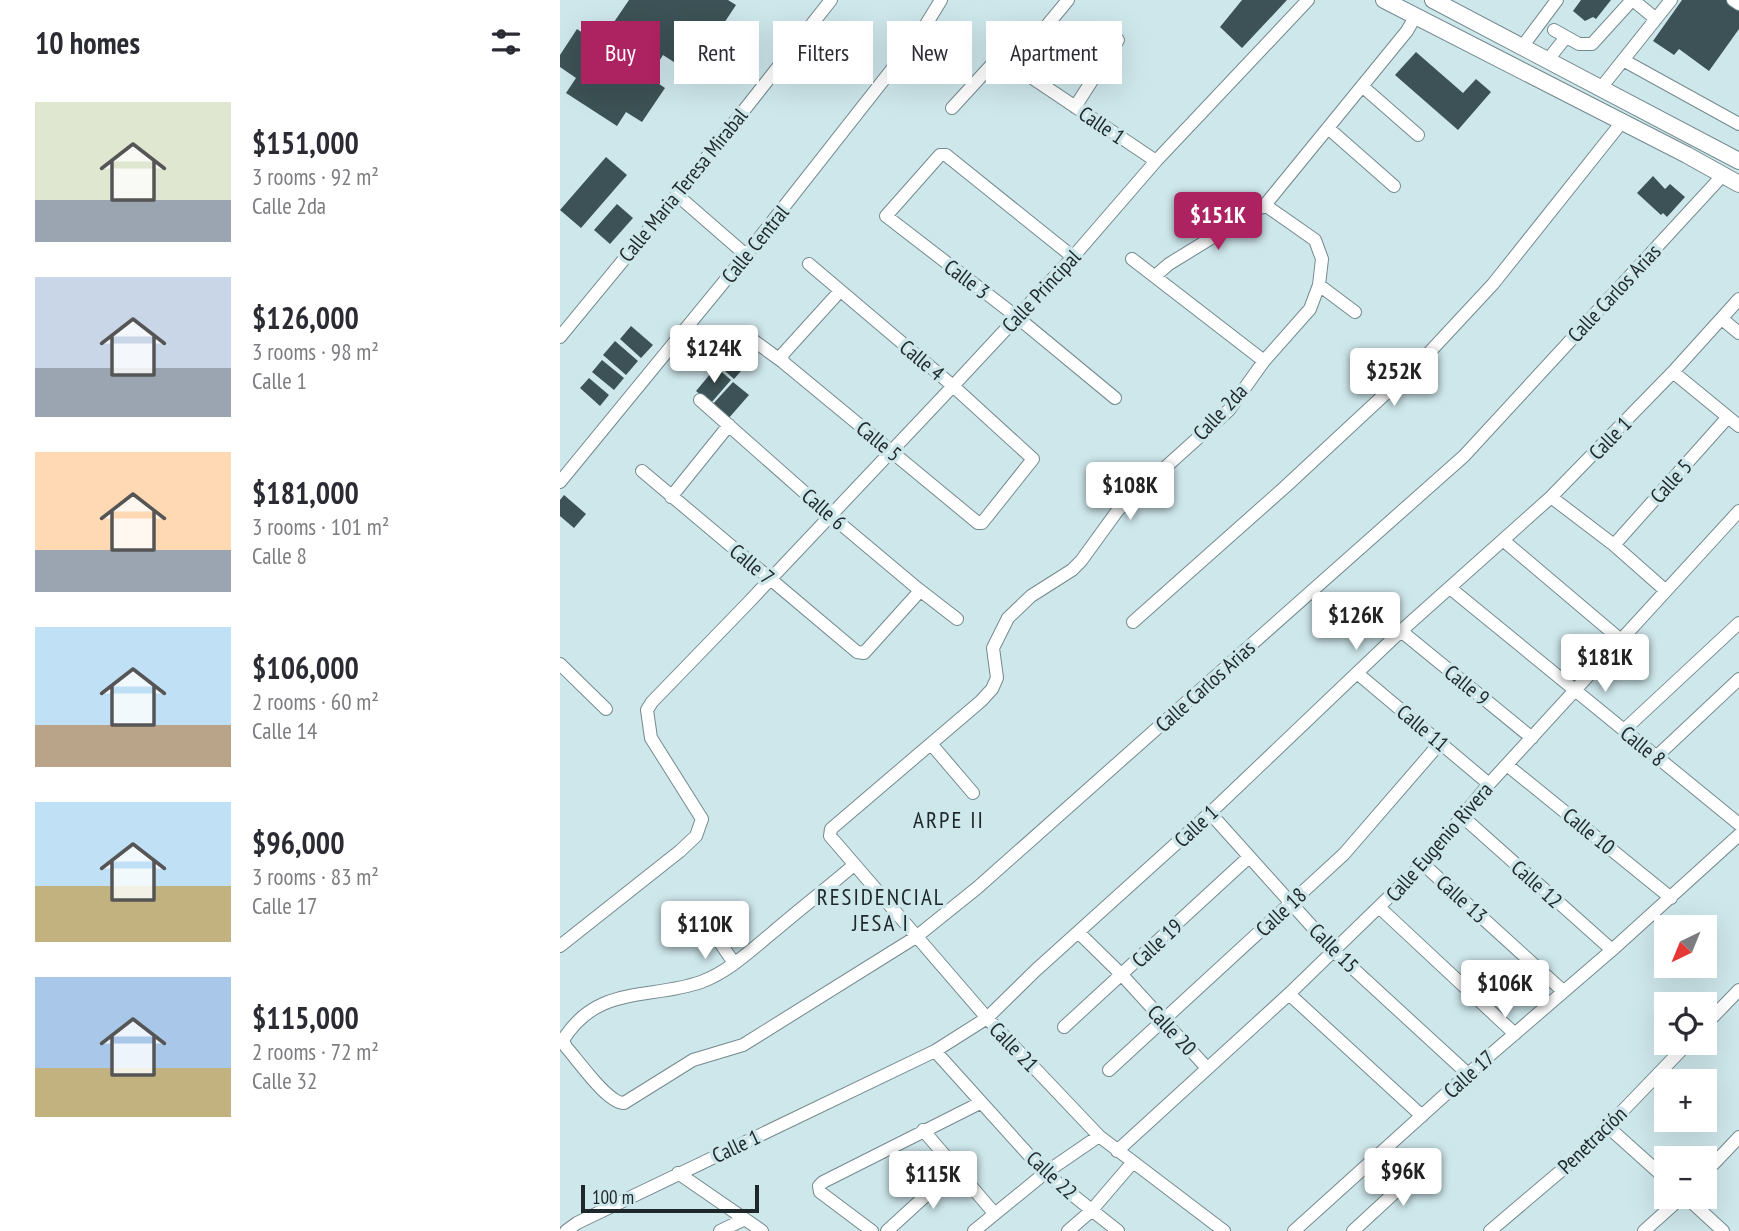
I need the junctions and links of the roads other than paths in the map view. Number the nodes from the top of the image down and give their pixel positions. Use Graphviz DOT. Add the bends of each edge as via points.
graph roads {
  1 [pos="831,0"];
  2 [pos="941,0"];
  3 [pos="1068,0"];
  4 [pos="1308,0"];
  5 [pos="1384,0"];
  6 [pos="1433,0"];
  7 [pos="1557,0"];
  8 [pos="1633,0"];
  9 [pos="1671,0"];
  10 [pos="1733,0"];
  11 [pos="1739,4"];
  12 [pos="1415,17"];
  13 [pos="1656,19"];
  14 [pos="1051,21"];
  15 [pos="1554,30"];
  16 [pos="1566,37"];
  17 [pos="1522,47"];
  18 [pos="1623,60"];
  19 [pos="1547,61"];
  20 [pos="986,71"];
  21 [pos="1043,84"];
  22 [pos="1090,84"];
  23 [pos="1362,86"];
  24 [pos="1600,89"];
  25 [pos="1075,107"];
  26 [pos="952,108"];
  27 [pos="1622,122"];
  28 [pos="1739,124"];
  29 [pos="1328,128"];
  30 [pos="1418,135"];
  31 [pos="1739,159"];
  32 [pos="1156,161"];
  33 [pos="1723,175"];
  34 [pos="1739,184"];
  35 [pos="1394,186"];
  36 [pos="677,195"];
  37 [pos="1265,205"];
  38 [pos="746,256"];
  39 [pos="1073,257"];
  40 [pos="1132,259"];
  41 [pos="809,264"];
  42 [pos="1155,276"];
  43 [pos="1319,285"];
  44 [pos="840,291"];
  45 [pos="1739,299"];
  46 [pos="1355,312"];
  47 [pos="1017,317"];
  48 [pos="1722,319"];
  49 [pos="1739,333"];
  50 [pos="560,337"];
  51 [pos="750,338"];
  52 [pos="782,358"];
  53 [pos="1264,361"];
  54 [pos="1673,372"];
  55 [pos="953,386"];
  56 [pos="1115,398"];
  57 [pos="700,400"];
  58 [pos="1728,417"];
  59 [pos="729,425"];
  60 [pos="1739,426"];
  61 [pos="892,451"];
  62 [pos="642,471"];
  63 [pos="560,482"];
  64 [pos="671,497"];
  65 [pos="1551,497"];
  66 [pos="1739,510"];
  67 [pos="830,514"];
  68 [pos="982,523"];
  69 [pos="1504,541"];
  70 [pos="1614,545"];
  71 [pos="770,579"];
  72 [pos="1450,587"];
  73 [pos="918,590"];
  74 [pos="1665,590"];
  75 [pos="957,618"];
  76 [pos="1133,622"];
  77 [pos="1739,623"];
  78 [pos="1401,631"];
  79 [pos="1621,640"];
  80 [pos="560,664"];
  81 [pos="1357,673"];
  82 [pos="1739,679"];
  83 [pos="1575,691"];
  84 [pos="606,709"];
  85 [pos="1624,730"];
  86 [pos="1532,738"];
  87 [pos="1440,743"];
  88 [pos="932,745"];
  89 [pos="1657,756"];
  90 [pos="1507,765"];
  91 [pos="1489,784"];
  92 [pos="973,793"];
  93 [pos="1210,813"];
  94 [pos="1463,817"];
  95 [pos="1739,824"];
  96 [pos="1739,835"];
  97 [pos="830,836"];
  98 [pos="1249,857"];
  99 [pos="1423,864"];
  100 [pos="855,865"];
  101 [pos="1671,898"];
  102 [pos="1290,904"];
  103 [pos="1380,908"];
  104 [pos="697,909"];
  105 [pos="1079,933"];
  106 [pos="916,937"];
  107 [pos="560,946"];
  108 [pos="1612,950"];
  109 [pos="1334,951"];
  110 [pos="734,963"];
  111 [pos="1122,975"];
  112 [pos="1739,990"];
  113 [pos="1563,991"];
  114 [pos="1289,994"];
  115 [pos="1717,1013"];
  116 [pos="987,1018"];
  117 [pos="1164,1020"];
  118 [pos="1064,1027"];
  119 [pos="1514,1034"];
  120 [pos="935,1051"];
  121 [pos="1676,1055"];
  122 [pos="1207,1068"];
  123 [pos="1109,1070"];
  124 [pos="1468,1074"];
  125 [pos="980,1103"];
  126 [pos="1422,1116"];
  127 [pos="1607,1126"];
  128 [pos="923,1130"];
  129 [pos="1099,1136"];
  130 [pos="1739,1137"];
  131 [pos="1117,1151"];
  132 [pos="1430,1160"];
  133 [pos="1717,1160"];
  134 [pos="1133,1162"];
  135 [pos="957,1167"];
  136 [pos="1654,1168"];
  137 [pos="1045,1173"];
  138 [pos="678,1174"];
  139 [pos="1670,1209"];
  140 [pos="1698,1209"];
  141 [pos="1091,1211"];
  142 [pos="994,1213"];
  143 [pos="745,1219"];
  144 [pos="566,1231"];
  145 [pos="720,1231"];
  146 [pos="762,1231"];
  147 [pos="872,1231"];
  148 [pos="887,1231"];
  149 [pos="974,1231"];
  150 [pos="1068,1231"];
  151 [pos="1118,1231"];
  152 [pos="1224,1231"];
  153 [pos="1294,1231"];
  154 [pos="1353,1231"];
  155 [pos="1490,1231"];
  156 [pos="1644,1231"];
  157 [pos="1723,1231"];
  1 -- 36 [label="street, Calle Maria Teresa Mirabal"];
  2 -- 38 [label="street, Calle Central" via="922,31"];
  3 -- 14 [label="street"];
  4 -- 32 [label="street, Calle Principal"];
  5 -- 12 [label="main road"];
  6 -- 17 [label="main road"];
  7 -- 17 [label="street"];
  8 -- 13 [label="street"];
  8 -- 16 [label="street" via="1592,44"];
  9 -- 13 [label="street"];
  10 -- 11 [label="street"];
  12 -- 23 [label="street"];
  12 -- 27 [label="main road"];
  13 -- 18 [label="street"];
  15 -- 16 [label="street"];
  16 -- 19 [label="street"];
  17 -- 19 [label="main road"];
  18 -- 24 [label="street"];
  18 -- 28 [label="street"];
  19 -- 24 [label="main road"];
  20 -- 26 [label="street"];
  21 -- 25 [label="street, Calle 1"];
  22 -- 25 [label="street"];
  23 -- 29 [label="street"];
  23 -- 30 [label="street"];
  24 -- 31 [label="main road"];
  25 -- 32 [label="street, Calle 1"];
  27 -- 33 [label="main road"];
  27 -- 76 [label="street" via="1493,284 1426,356"];
  29 -- 35 [label="street"];
  29 -- 37 [label="street"];
  32 -- 39 [label="street, Calle Principal"];
  33 -- 34 [label="main road"];
  33 -- 106 [label="street, Calle Carlos Arias" via="1464,456"];
  36 -- 38 [label="street"];
  36 -- 50 [label="street, Calle Maria Teresa Mirabal"];
  37 -- 42 [label="street"];
  37 -- 43 [label="street, Calle 2da" via="1315,240 1322,258"];
  38 -- 63 [label="street, Calle Central"];
  39 -- 47 [label="street, Calle Principal"];
  39 -- 47 [label="street, Calle 3" via="946,155 940,155 886,218"];
  40 -- 42 [label="street"];
  41 -- 44 [label="street, Calle 4"];
  42 -- 53 [label="street"];
  43 -- 46 [label="street"];
  43 -- 53 [label="street, Calle 2da" via="1310,309"];
  44 -- 52 [label="street"];
  44 -- 55 [label="street, Calle 4"];
  45 -- 48 [label="street, Calle 1"];
  47 -- 55 [label="street, Calle Principal"];
  47 -- 56 [label="street, Calle 3"];
  48 -- 49 [label="street"];
  48 -- 54 [label="street, Calle 1"];
  51 -- 52 [label="street, Calle 5"];
  52 -- 61 [label="street, Calle 5"];
  53 -- 88 [label="street, Calle 2da" via="1229,410 1118,510 1081,561 1008,618 993,648 997,678 992,689"];
  54 -- 58 [label="street"];
  54 -- 65 [label="street, Calle 1"];
  55 -- 61 [label="street, Calle Principal"];
  55 -- 68 [label="street, Calle 4" via="1033,458"];
  57 -- 59 [label="street, Calle 6"];
  58 -- 60 [label="street"];
  58 -- 70 [label="street, Calle 5"];
  59 -- 64 [label="street"];
  59 -- 67 [label="street, Calle 6"];
  61 -- 67 [label="street, Calle Principal"];
  61 -- 68 [label="street, Calle 5"];
  62 -- 64 [label="street, Calle 7"];
  64 -- 71 [label="street, Calle 7"];
  65 -- 69 [label="street, Calle 1"];
  65 -- 70 [label="street"];
  66 -- 74 [label="street, Calle Eugenio Rivera"];
  67 -- 71 [label="street, Calle Principal"];
  67 -- 73 [label="street, Calle 6"];
  69 -- 72 [label="street, Calle 1"];
  69 -- 79 [label="street"];
  70 -- 74 [label="street"];
  71 -- 73 [label="street, Calle 7" via="863,653"];
  71 -- 107 [label="street, Calle Principal" via="647,710 651,738 702,819 696,836"];
  72 -- 78 [label="street, Calle 1"];
  72 -- 83 [label="street, Calle 8"];
  73 -- 75 [label="street, Calle 6"];
  74 -- 79 [label="street, Calle Eugenio Rivera"];
  77 -- 85 [label="street"];
  78 -- 81 [label="street, Calle 1"];
  78 -- 86 [label="street, Calle 9"];
  79 -- 83 [label="street, Calle Eugenio Rivera"];
  80 -- 84 [label="street"];
  81 -- 87 [label="street, Calle 11"];
  81 -- 93 [label="street, Calle 1"];
  82 -- 89 [label="street"];
  83 -- 85 [label="street, Calle 8"];
  83 -- 86 [label="street, Calle Eugenio Rivera"];
  85 -- 89 [label="street, Calle 8"];
  86 -- 90 [label="street, Calle Eugenio Rivera"];
  87 -- 91 [label="street, Calle 11"];
  87 -- 102 [label="street, Calle 18" via="1344,854"];
  88 -- 92 [label="street"];
  88 -- 97 [label="street, Calle 2da" via="831,830"];
  89 -- 95 [label="street, Calle 8"];
  90 -- 91 [label="street, Calle Eugenio Rivera"];
  90 -- 101 [label="street, Calle 10"];
  91 -- 94 [label="street, Calle Eugenio Rivera"];
  93 -- 98 [label="street, Calle 15"];
  93 -- 105 [label="street, Calle 1"];
  94 -- 99 [label="street, Calle Eugenio Rivera"];
  94 -- 108 [label="street, Calle 12"];
  96 -- 101 [label="street, Calle 17"];
  97 -- 100 [label="street, Calle 21"];
  98 -- 102 [label="street, Calle 15"];
  98 -- 111 [label="street, Calle 19"];
  99 -- 103 [label="street, Calle Eugenio Rivera"];
  99 -- 113 [label="street, Calle 13"];
  100 -- 106 [label="street, Calle 21"];
  100 -- 110 [label="street"];
  101 -- 108 [label="street, Calle 17"];
  102 -- 109 [label="street, Calle 15"];
  102 -- 117 [label="street, Calle 18"];
  103 -- 109 [label="street, Calle Eugenio Rivera"];
  103 -- 119 [label="street"];
  104 -- 110 [label="street"];
  105 -- 111 [label="street, Calle 20"];
  105 -- 116 [label="street, Calle 1"];
  106 -- 110 [label="street, Calle Carlos Arias" via="743,1045 693,1060 624,1103 617,1103 566,1047 563,1040 592,1009 624,996 701,982"];
  106 -- 116 [label="street, Calle 21"];
  108 -- 113 [label="street, Calle 17"];
  109 -- 114 [label="street, Calle Eugenio Rivera"];
  109 -- 124 [label="street, Calle 15"];
  111 -- 117 [label="street, Calle 20"];
  111 -- 118 [label="street, Calle 19"];
  112 -- 115 [label="street"];
  113 -- 119 [label="street, Calle 17"];
  114 -- 122 [label="street, Calle Eugenio Rivera"];
  114 -- 126 [label="street"];
  116 -- 120 [label="street, Calle 1"];
  116 -- 129 [label="street, Calle 21"];
  117 -- 122 [label="street, Calle 20"];
  117 -- 123 [label="street, Calle 18"];
  119 -- 124 [label="street, Calle 17"];
  120 -- 125 [label="street, Calle 22"];
  120 -- 138 [label="street, Calle 1"];
  121 -- 127 [label="street, Penetración"];
  122 -- 131 [label="street, Calle Eugenio Rivera"];
  124 -- 126 [label="street, Calle 17"];
  125 -- 128 [label="street"];
  125 -- 137 [label="street, Calle 22"];
  126 -- 153 [label="street, Calle 17"];
  127 -- 136 [label="street"];
  127 -- 155 [label="street, Penetración"];
  128 -- 135 [label="street"];
  128 -- 147 [label="street" via="819,1186 820,1192"];
  129 -- 131 [label="street, Calle 21"];
  129 -- 137 [label="street"];
  130 -- 133 [label="street"];
  131 -- 134 [label="street, Calle 21"];
  132 -- 154 [label="street"];
  134 -- 141 [label="street"];
  134 -- 152 [label="street, Calle 21"];
  135 -- 142 [label="street"];
  135 -- 148 [label="street"];
  137 -- 141 [label="street, Calle 22"];
  137 -- 142 [label="street"];
  138 -- 143 [label="street"];
  138 -- 144 [label="street, Calle 1"];
  139 -- 156 [label="street"];
  140 -- 157 [label="street"];
  141 -- 150 [label="street"];
  141 -- 151 [label="street, Calle 22"];
  142 -- 149 [label="street"];
  143 -- 145 [label="street"];
  143 -- 146 [label="street"];
}
